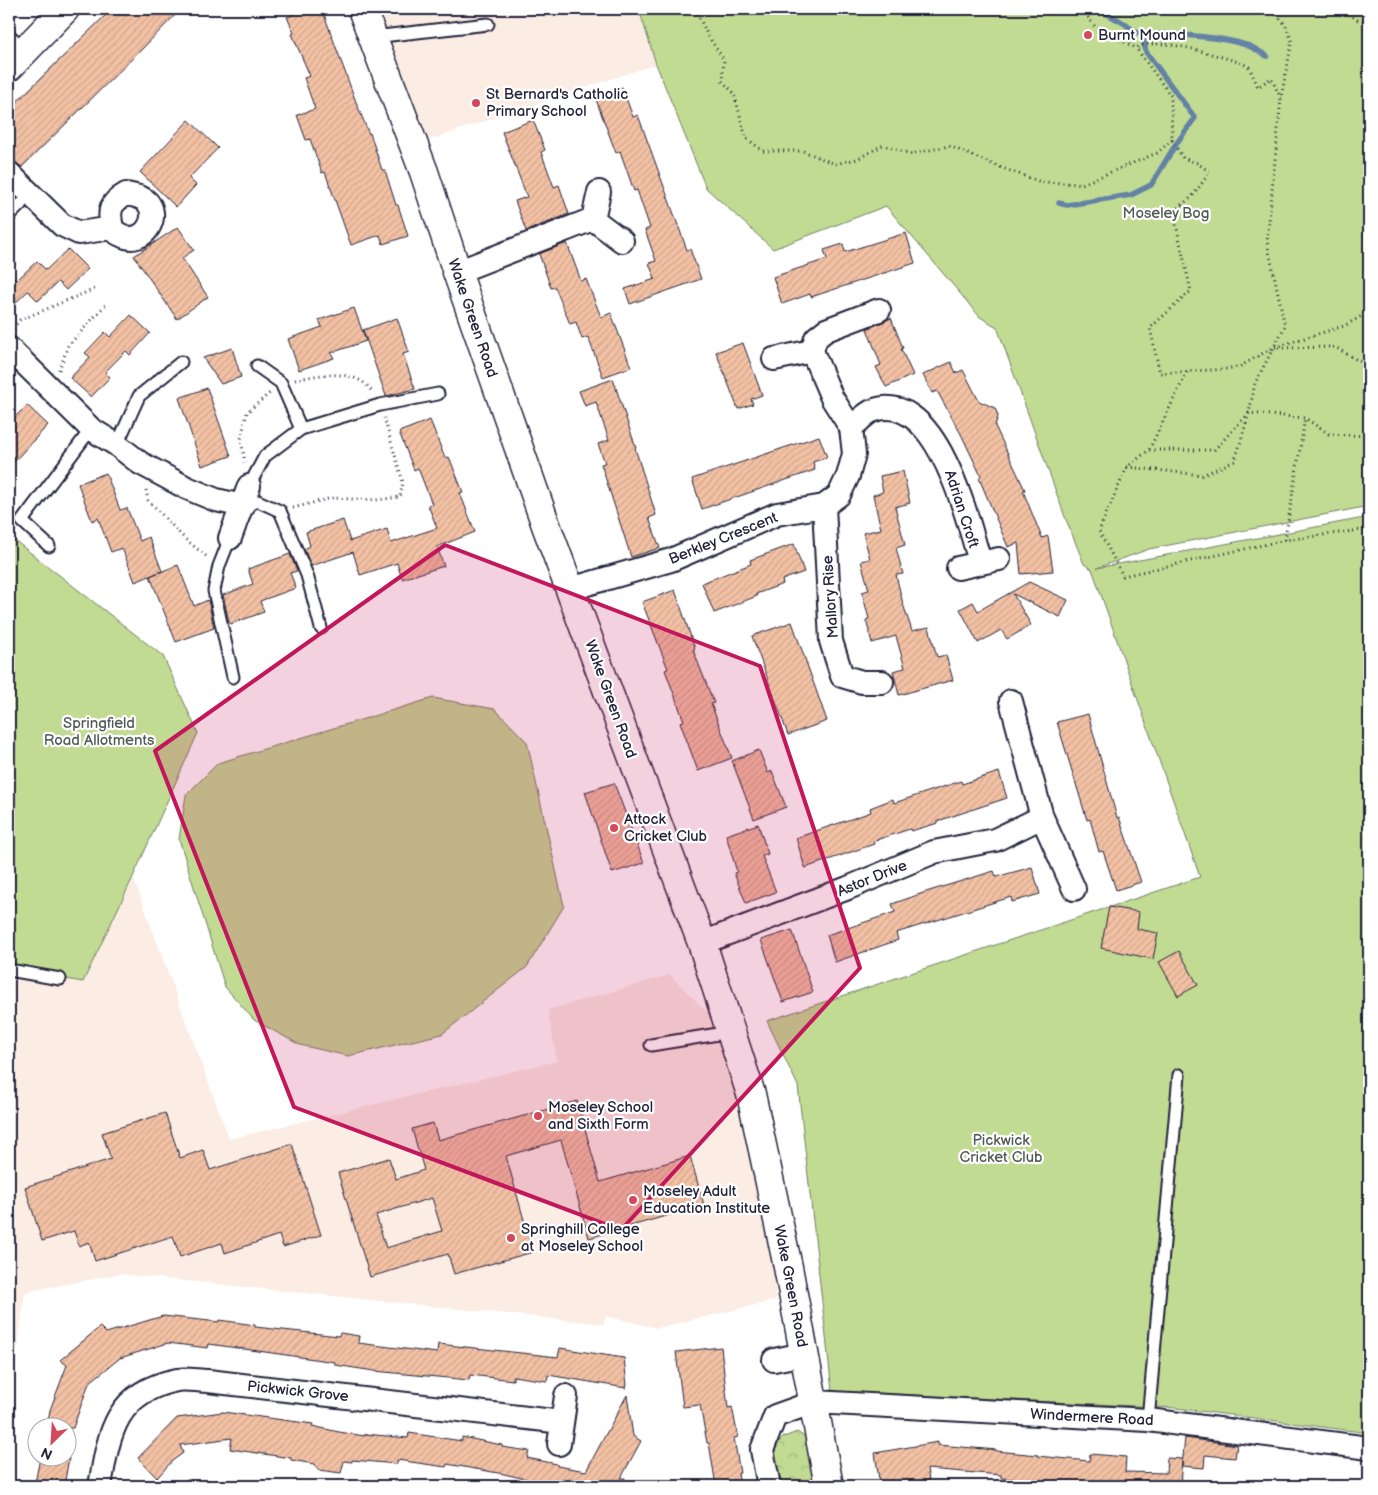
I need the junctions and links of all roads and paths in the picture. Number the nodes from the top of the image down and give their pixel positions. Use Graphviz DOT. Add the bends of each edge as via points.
graph roads {
  1 [pos="65,9"];
  2 [pos="362,9"];
  3 [pos="695,9"];
  4 [pos="1082,9"];
  5 [pos="1260,9"];
  6 [pos="1340,9"];
  7 [pos="1273,10"];
  8 [pos="1369,21"];
  9 [pos="488,24"];
  10 [pos="373,37"];
  11 [pos="1136,48"];
  12 [pos="14,50"];
  13 [pos="1281,98"];
  14 [pos="1172,140"];
  15 [pos="9,173"];
  16 [pos="599,192"];
  17 [pos="21,204"];
  18 [pos="9,216"];
  19 [pos="593,219"];
  20 [pos="112,228"];
  21 [pos="622,241"];
  22 [pos="457,272"];
  23 [pos="97,288"];
  24 [pos="108,302"];
  25 [pos="879,310"];
  26 [pos="1369,312"];
  27 [pos="9,332"];
  28 [pos="9,348"];
  29 [pos="1272,348"];
  30 [pos="812,351"];
  31 [pos="774,358"];
  32 [pos="181,362"];
  33 [pos="257,366"];
  34 [pos="1369,367"];
  35 [pos="1187,371"];
  36 [pos="282,383"];
  37 [pos="45,384"];
  38 [pos="438,394"];
  39 [pos="380,405"];
  40 [pos="1249,413"];
  41 [pos="1305,418"];
  42 [pos="851,428"];
  43 [pos="91,429"];
  44 [pos="301,429"];
  45 [pos="1369,436"];
  46 [pos="117,445"];
  47 [pos="1149,450"];
  48 [pos="140,463"];
  49 [pos="1127,467"];
  50 [pos="246,496"];
  51 [pos="824,506"];
  52 [pos="280,511"];
  53 [pos="1369,529"];
  54 [pos="230,538"];
  55 [pos="1285,540"];
  56 [pos="49,546"];
  57 [pos="219,566"];
  58 [pos="958,568"];
  59 [pos="570,589"];
  60 [pos="321,628"];
  61 [pos="233,677"];
  62 [pos="882,682"];
  63 [pos="1011,701"];
  64 [pos="1042,816"];
  65 [pos="1074,889"];
  66 [pos="702,943"];
  67 [pos="9,970"];
  68 [pos="60,979"];
  69 [pos="731,1030"];
  70 [pos="652,1045"];
  71 [pos="1179,1075"];
  72 [pos="804,1354"];
  73 [pos="774,1360"];
  74 [pos="566,1396"];
  75 [pos="814,1402"];
  76 [pos="1148,1420"];
  77 [pos="562,1422"];
  78 [pos="559,1444"];
  79 [pos="1369,1448"];
  80 [pos="100,1486"];
  81 [pos="769,1486"];
  82 [pos="829,1486"];
  1 -- 12 [label="street"];
  2 -- 10 [label="street, Wake Green Road"];
  3 -- 14 [label="path" via="724,60 722,81 734,93 746,138 763,151 803,151 835,164 857,159 883,145 911,154 949,146 1041,182 1082,184 1157,153"];
  4 -- 11 [label="path" via="1096,28"];
  5 -- 7 [label="path"];
  6 -- 8 [label="path" via="1358,20"];
  7 -- 13 [label="path" via="1285,24 1292,41"];
  9 -- 10 [label="lane"];
  10 -- 22 [label="street, Wake Green Road" via="424,172"];
  11 -- 13 [label="path" via="1150,43 1194,49 1242,63 1249,67 1258,87 1271,78"];
  11 -- 14 [label="path" via="1171,96"];
  13 -- 29 [label="path" via="1267,242 1285,326"];
  14 -- 35 [label="path" via="1183,158 1210,172 1192,197 1173,211 1191,291 1150,328 1160,373"];
  15 -- 20 [label="street" via="62,225 79,233"];
  16 -- 19 [label="street"];
  17 -- 18 [label="lane"];
  19 -- 21 [label="street"];
  19 -- 22 [label="street"];
  22 -- 59 [label="street, Wake Green Road"];
  23 -- 27 [label="path" via="20,320"];
  24 -- 37 [label="path" via="68,346 59,370"];
  25 -- 30 [label="street" via="826,330 816,338"];
  26 -- 29 [label="path" via="1344,326"];
  28 -- 37 [label="street"];
  29 -- 34 [label="path" via="1335,347"];
  29 -- 35 [label="path" via="1241,366"];
  29 -- 40 [label="path" via="1255,383"];
  30 -- 31 [label="street"];
  30 -- 42 [label="street" via="832,398"];
  32 -- 46 [label="lane" via="139,396"];
  33 -- 36 [label="lane"];
  35 -- 47 [label="path"];
  36 -- 39 [label="path" via="309,376 347,375 367,384"];
  36 -- 44 [label="lane"];
  36 -- 50 [label="path" via="247,412 241,439"];
  37 -- 43 [label="street"];
  38 -- 39 [label="lane"];
  39 -- 44 [label="lane"];
  39 -- 52 [label="path" via="403,482 400,497 376,500 332,498"];
  40 -- 41 [label="path"];
  40 -- 47 [label="path" via="1214,450"];
  40 -- 49 [label="path" via="1235,461 1202,475"];
  41 -- 45 [label="path" via="1329,434"];
  41 -- 55 [label="path"];
  42 -- 51 [label="street" via="854,454 848,476 839,495"];
  42 -- 58 [label="street, Adrian Croft" via="871,411 899,409 928,432 948,465 967,518 989,561"];
  43 -- 46 [label="street"];
  43 -- 56 [label="lane" via="22,520"];
  44 -- 50 [label="lane" via="265,456"];
  46 -- 48 [label="street"];
  47 -- 49 [label="path"];
  48 -- 50 [label="street" via="216,500"];
  48 -- 57 [label="path" via="148,500 185,540"];
  49 -- 55 [label="path" via="1098,531 1123,576"];
  50 -- 52 [label="lane"];
  50 -- 54 [label="street"];
  51 -- 59 [label="street, Berkley Crescent" via="777,514 671,560"];
  51 -- 62 [label="street, Mallory Rise" via="831,641 842,676 862,682"];
  52 -- 60 [label="lane" via="307,575"];
  53 -- 55 [label="path"];
  54 -- 57 [label="lane"];
  57 -- 61 [label="lane" via="214,591"];
  59 -- 66 [label="street, Wake Green Road"];
  63 -- 64 [label="street"];
  64 -- 65 [label="street"];
  64 -- 66 [label="street, Astor Drive" via="995,840 934,852"];
  66 -- 69 [label="street, Wake Green Road"];
  67 -- 68 [label="lane"];
  69 -- 70 [label="lane"];
  69 -- 72 [label="street, Wake Green Road" via="751,1094"];
  71 -- 76 [label="lane"];
  72 -- 73 [label="street"];
  72 -- 75 [label="street, Wake Green Road"];
  74 -- 77 [label="street"];
  75 -- 76 [label="street, Windermere Road"];
  75 -- 81 [label="street" via="775,1416 762,1450"];
  75 -- 82 [label="street, Wake Green Road"];
  76 -- 79 [label="street, Windermere Road"];
  77 -- 78 [label="street"];
  77 -- 80 [label="street, Pickwick Grove" via="178,1380 138,1395 127,1405 110,1435"];
}
